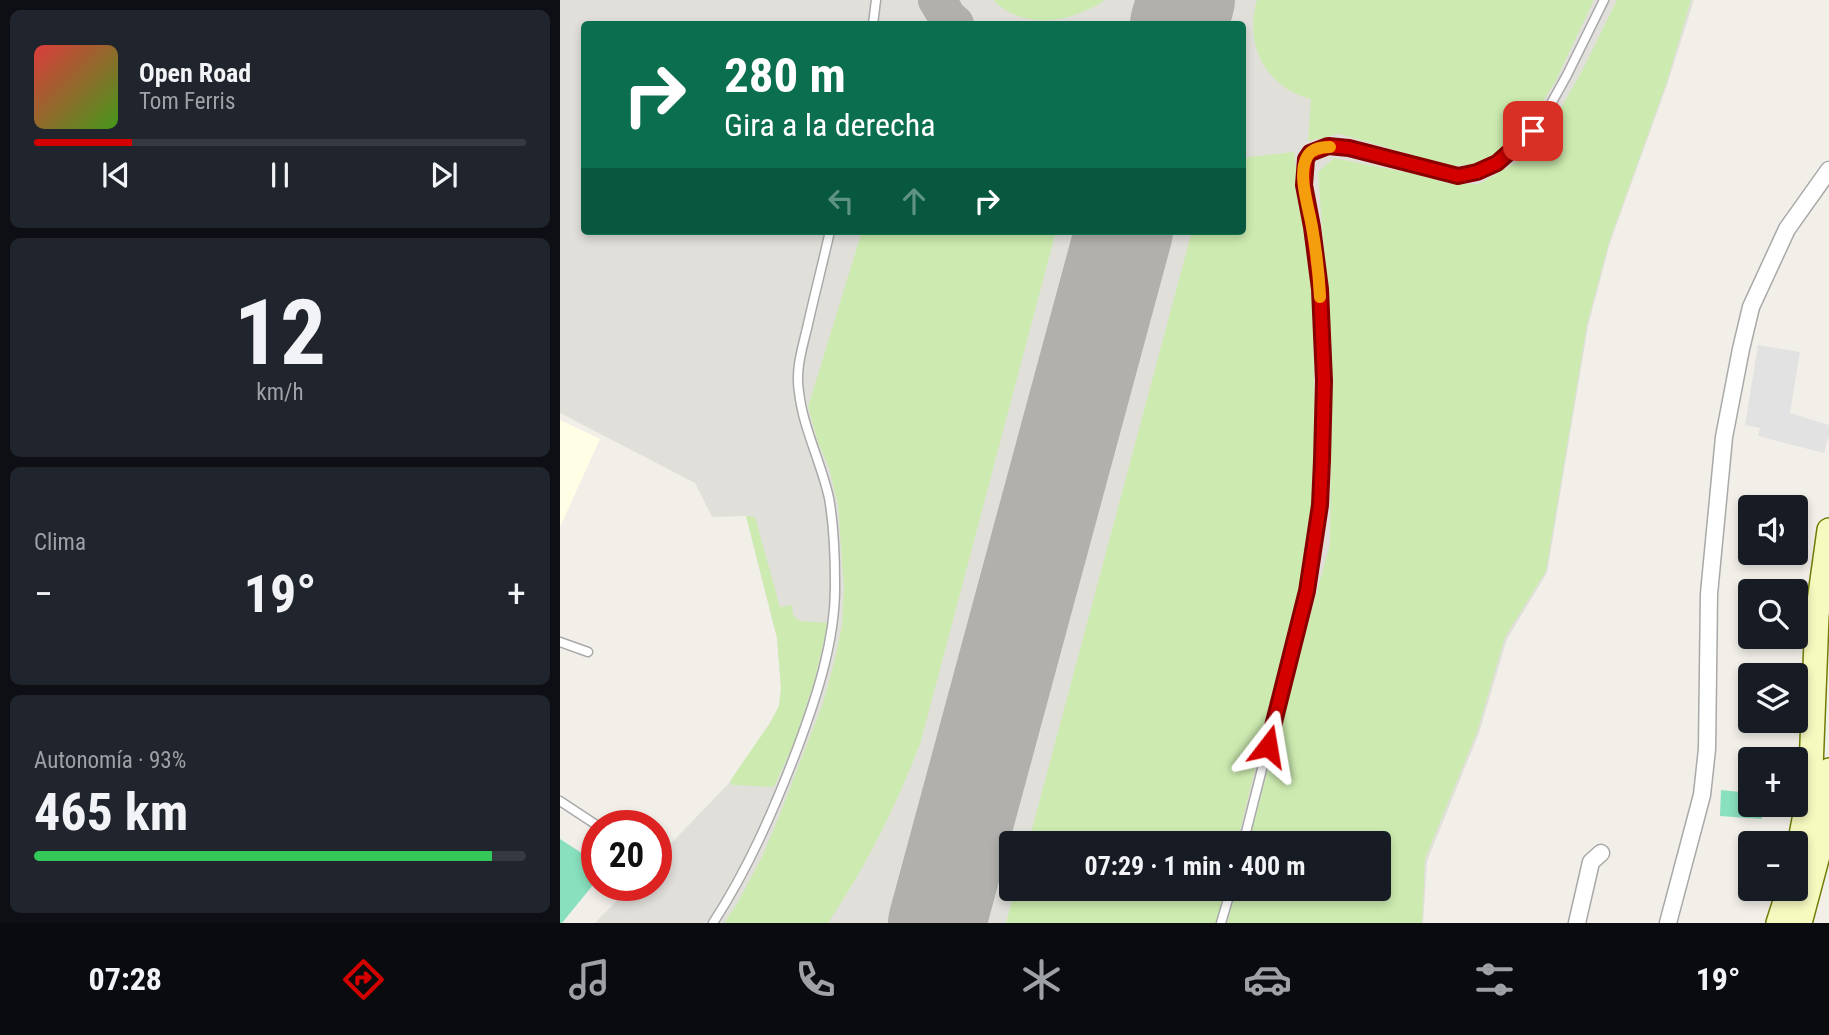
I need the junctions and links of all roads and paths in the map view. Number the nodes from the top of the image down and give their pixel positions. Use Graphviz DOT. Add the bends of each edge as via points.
graph roads {
  1 [pos="876,0"];
  2 [pos="1604,0"];
  3 [pos="873,21"];
  4 [pos="1829,170"];
  5 [pos="829,235"];
  6 [pos="1829,530"];
  7 [pos="560,642"];
  8 [pos="588,652"];
  9 [pos="1829,770"];
  10 [pos="560,801"];
  11 [pos="581,815"];
  12 [pos="1245,831"];
  13 [pos="1802,831"];
  14 [pos="1601,853"];
  15 [pos="1227,901"];
  16 [pos="1785,901"];
  17 [pos="713,923"];
  18 [pos="1221,923"];
  19 [pos="1577,923"];
  20 [pos="1668,923"];
  21 [pos="1778,923"];
  22 [pos="1800,923"];
  1 -- 3 [label="lane"];
  2 -- 12 [label="lane" via="1547,111 1533,131 1497,163 1458,176 1349,148 1328,146 1306,159 1304,185 1320,289 1320,505 1307,591"];
  4 -- 20 [label="street" via="1787,229 1751,307 1741,349 1724,437 1709,594 1702,795"];
  5 -- 17 [label="lane" via="798,367 798,390 829,499 835,556 833,620 807,723 784,783 754,854"];
  6 -- 13 [label="street" via="1817,616 1811,768"];
  7 -- 8 [label="lane"];
  9 -- 22 [label="street" via="1821,844"];
  10 -- 11 [label="lane"];
  14 -- 19 [label="street" via="1591,862"];
  15 -- 18 [label="lane"];
  16 -- 21 [label="street"];
}
